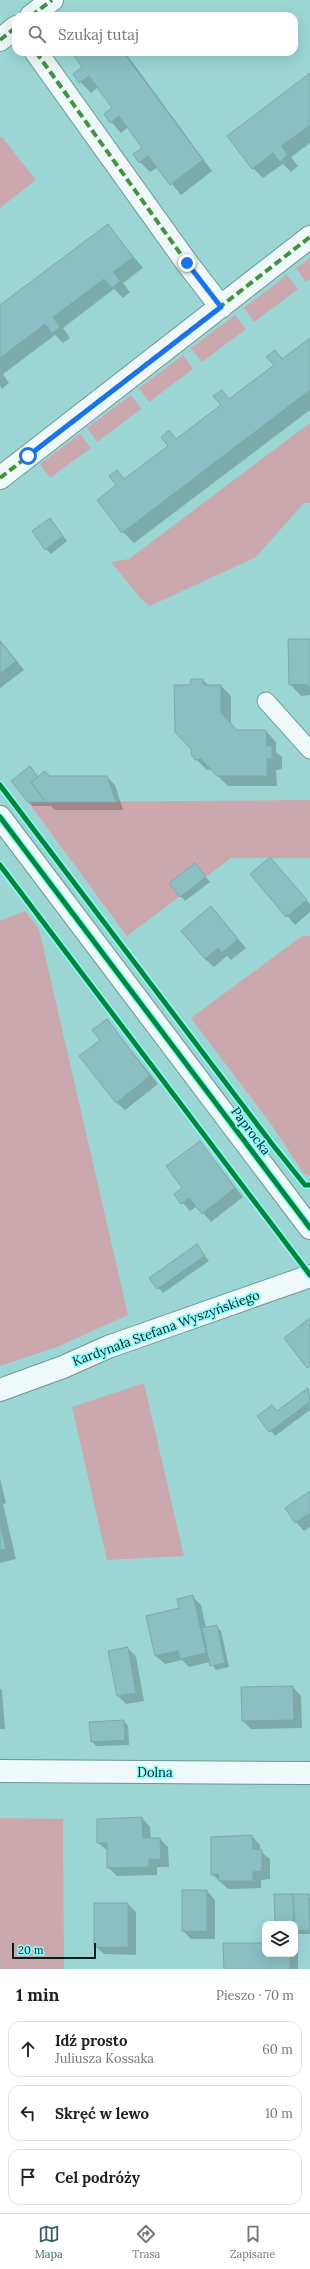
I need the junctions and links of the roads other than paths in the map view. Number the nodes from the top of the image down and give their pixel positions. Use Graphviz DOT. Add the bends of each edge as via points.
graph roads {
  1 [pos="52,0"];
  2 [pos="36,12"];
  3 [pos="12,30"];
  4 [pos="0,40"];
  5 [pos="39,56"];
  6 [pos="310,237"];
  7 [pos="221,307"];
  8 [pos="0,478"];
  9 [pos="266,701"];
  10 [pos="310,750"];
  11 [pos="0,817"];
  12 [pos="310,1228"];
  13 [pos="310,1276"];
  14 [pos="0,1390"];
  15 [pos="0,1771"];
  16 [pos="310,1773"];
  1 -- 2 [label="street"];
  3 -- 4 [label="street"];
  5 -- 7 [label="street"];
  6 -- 7 [label="street"];
  7 -- 8 [label="street"];
  9 -- 10 [label="lane"];
  11 -- 12 [label="street, Paprocka"];
  13 -- 14 [label="street, Kardynała Stefana Wyszyńskiego" via="108,1347"];
  15 -- 16 [label="street, Dolna"];
}
